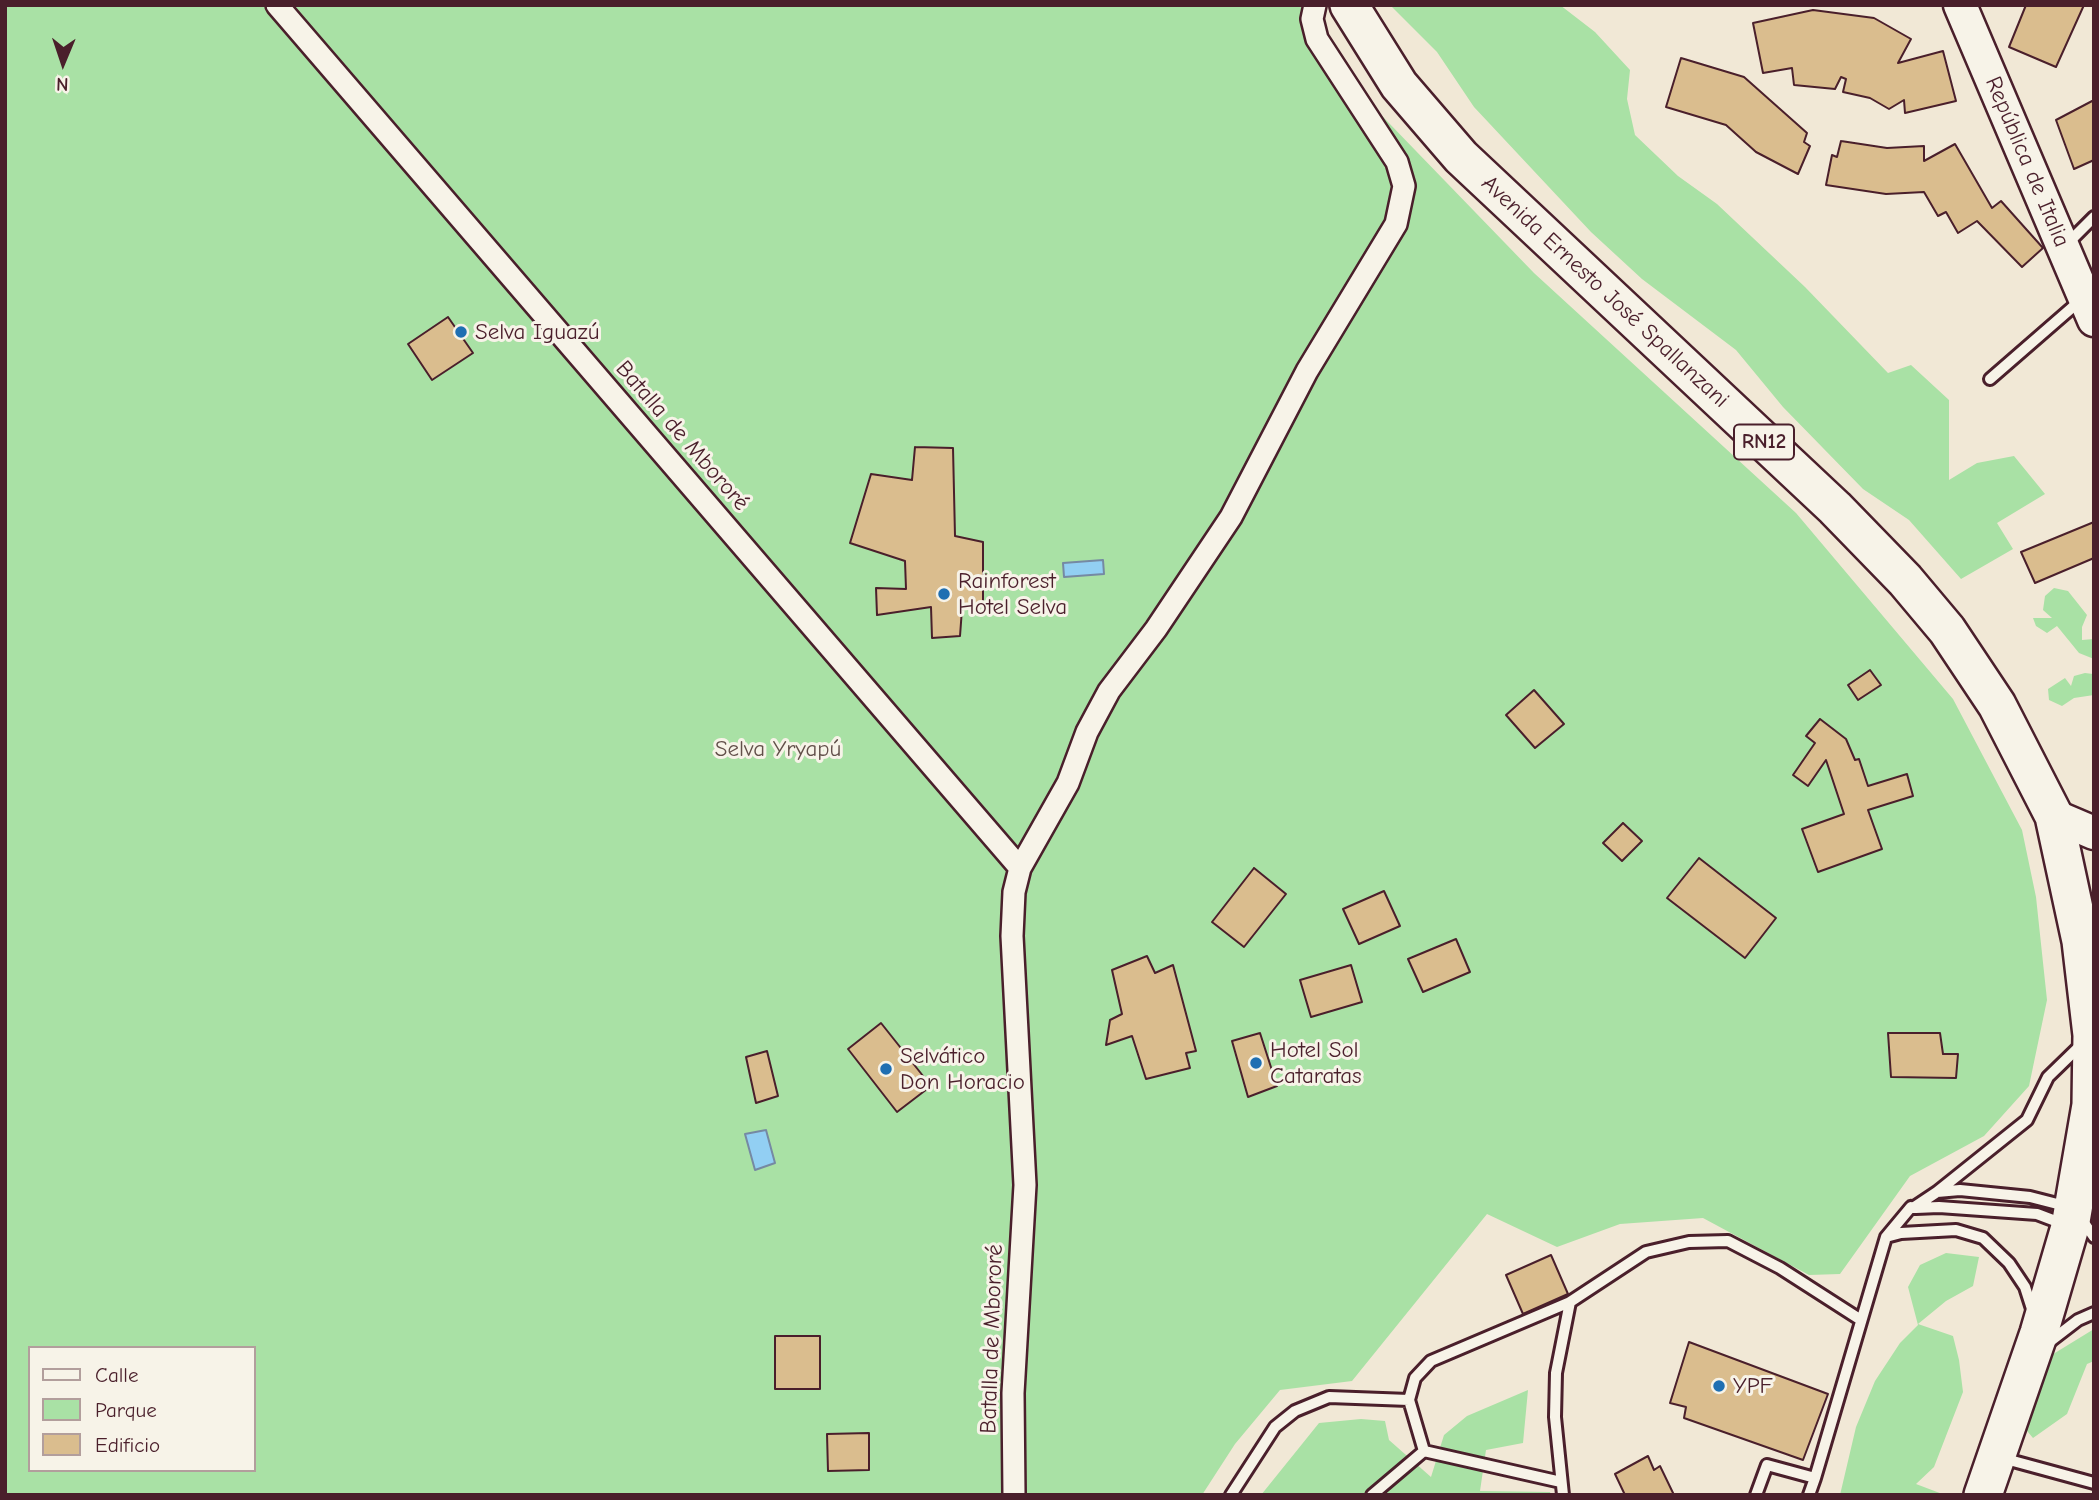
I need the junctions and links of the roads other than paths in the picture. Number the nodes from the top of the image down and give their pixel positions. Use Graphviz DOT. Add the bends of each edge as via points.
graph roads {
  1 [pos="277,5"];
  2 [pos="1315,5"];
  3 [pos="1349,5"];
  4 [pos="1960,5"];
  5 [pos="2094,217"];
  6 [pos="2063,248"];
  7 [pos="2089,309"];
  8 [pos="1990,379"];
  9 [pos="2054,816"];
  10 [pos="2094,833"];
  11 [pos="1020,868"];
  12 [pos="2087,936"];
  13 [pos="2092,1035"];
  14 [pos="1937,1192"];
  15 [pos="1912,1208"];
  16 [pos="2080,1224"];
  17 [pos="1886,1237"];
  18 [pos="1570,1303"];
  19 [pos="2094,1313"];
  20 [pos="1861,1320"];
  21 [pos="2035,1344"];
  22 [pos="1409,1401"];
  23 [pos="1424,1451"];
  24 [pos="1997,1457"];
  25 [pos="1815,1478"];
  26 [pos="1561,1482"];
  27 [pos="2094,1483"];
  28 [pos="1014,1495"];
  29 [pos="1231,1495"];
  30 [pos="1372,1495"];
  31 [pos="1563,1495"];
  32 [pos="1756,1495"];
  33 [pos="1809,1495"];
  34 [pos="1983,1495"];
  1 -- 11 [label="street, Batalla de Mbororé"];
  2 -- 11 [label="street, Batalla de Mbororé" via="1312,19 1317,39 1397,162 1404,186 1396,225 1307,371 1231,517 1110,691 1087,732 1068,783"];
  3 -- 9 [label="highway, Avenida Ernesto José Spallanzani / RN12" via="1399,85 1461,158 1835,508 1905,580 1947,630 1997,705"];
  4 -- 6 [label="main road, República de Italia"];
  5 -- 6 [label="lane"];
  6 -- 7 [label="main road, República de Italia"];
  7 -- 8 [label="lane"];
  9 -- 10 [label="main road"];
  9 -- 12 [label="highway, Avenida Ernesto José Spallanzani / RN12"];
  11 -- 28 [label="street, Batalla de Mbororé" via="1012,936 1025,1185 1013,1392"];
  12 -- 13 [label="highway, Avenida Ernesto José Spallanzani / RN12"];
  13 -- 14 [label="lane" via="2048,1077 2027,1120"];
  13 -- 16 [label="highway, Avenida Ernesto José Spallanzani / RN12"];
  14 -- 15 [label="lane"];
  14 -- 16 [label="lane" via="2030,1197"];
  15 -- 16 [label="lane" via="2037,1214"];
  15 -- 17 [label="lane"];
  16 -- 21 [label="highway, Avenida Ernesto José Spallanzani / RN12"];
  17 -- 20 [label="lane"];
  17 -- 21 [label="lane" via="1956,1230 1983,1238 2025,1287"];
  18 -- 20 [label="lane" via="1646,1252 1689,1242 1728,1241"];
  18 -- 22 [label="lane" via="1431,1361 1415,1378"];
  18 -- 26 [label="lane" via="1556,1373"];
  19 -- 21 [label="lane"];
  20 -- 25 [label="lane"];
  21 -- 24 [label="highway, Avenida Ernesto José Spallanzani / RN12"];
  22 -- 23 [label="lane"];
  22 -- 29 [label="lane" via="1329,1397 1295,1411 1275,1427"];
  23 -- 26 [label="lane"];
  23 -- 30 [label="lane"];
  24 -- 27 [label="lane"];
  24 -- 34 [label="highway, Avenida Ernesto José Spallanzani / RN12"];
  25 -- 32 [label="lane" via="1767,1465"];
  25 -- 33 [label="lane"];
  26 -- 31 [label="lane"];
}
